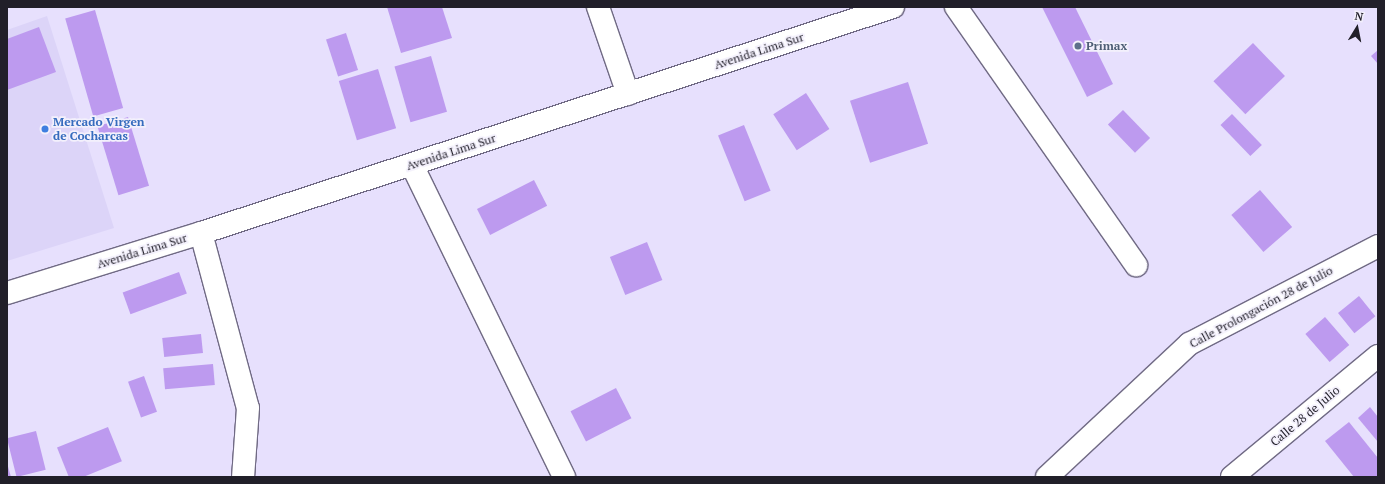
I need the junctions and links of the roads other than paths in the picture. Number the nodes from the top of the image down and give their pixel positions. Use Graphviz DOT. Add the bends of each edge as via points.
graph roads {
  1 [pos="598,7"];
  2 [pos="893,7"];
  3 [pos="956,7"];
  4 [pos="628,94"];
  5 [pos="412,165"];
  6 [pos="201,233"];
  7 [pos="1378,246"];
  8 [pos="1136,265"];
  9 [pos="7,293"];
  10 [pos="1378,356"];
  11 [pos="243,477"];
  12 [pos="564,477"];
  13 [pos="1047,477"];
  14 [pos="1232,477"];
  1 -- 4 [label="main road"];
  2 -- 4 [label="main road, Avenida Lima Sur"];
  3 -- 8 [label="main road"];
  4 -- 5 [label="main road, Avenida Lima Sur"];
  5 -- 6 [label="main road, Avenida Lima Sur"];
  5 -- 12 [label="main road"];
  6 -- 9 [label="main road, Avenida Lima Sur"];
  6 -- 11 [label="main road" via="248,408"];
  7 -- 13 [label="main road, Calle Prolongación 28 de Julio" via="1189,344"];
  10 -- 14 [label="main road, Calle 28 de Julio"];
}
